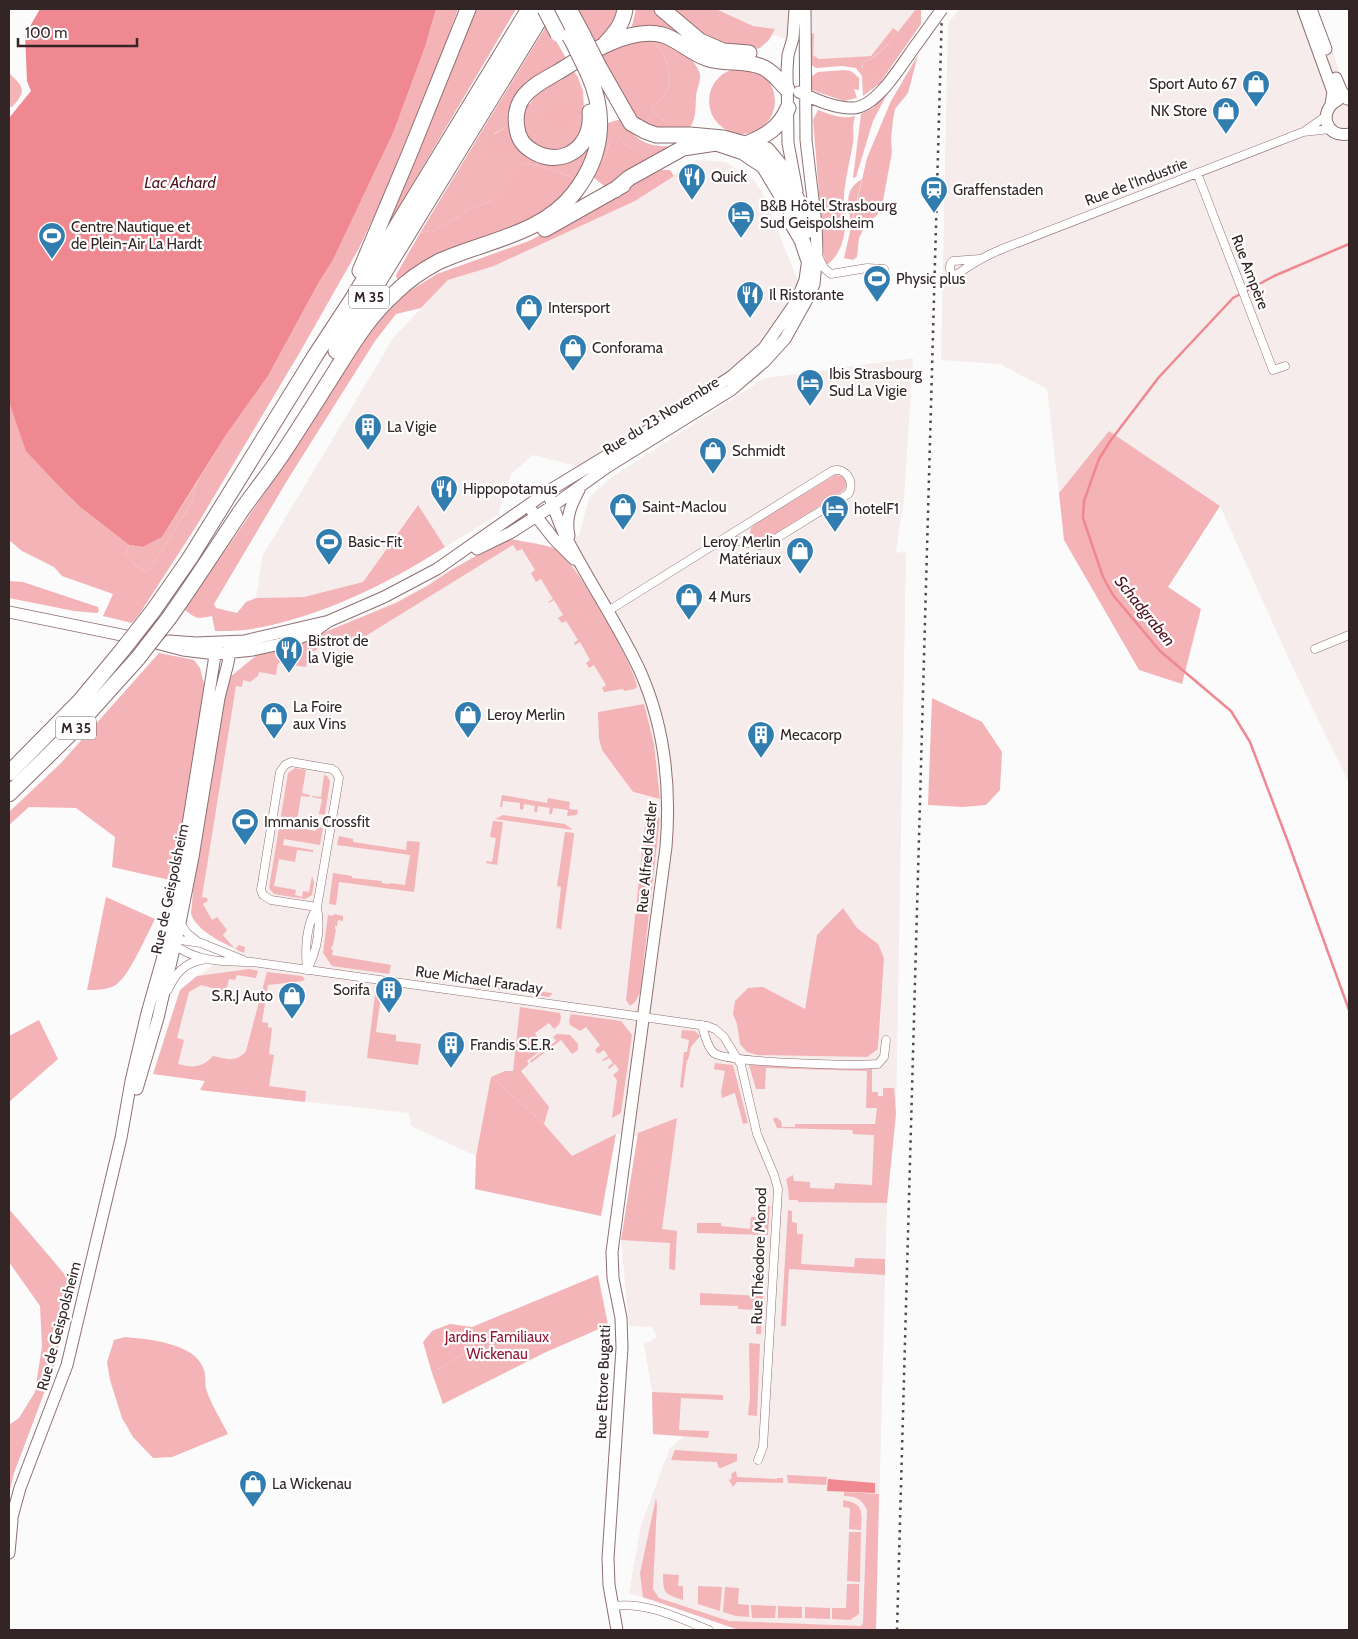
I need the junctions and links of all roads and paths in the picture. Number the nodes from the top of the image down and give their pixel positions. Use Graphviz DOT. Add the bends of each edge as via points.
graph roads {
  1 [pos="468,9"];
  2 [pos="529,9"];
  3 [pos="545,9"];
  4 [pos="554,9"];
  5 [pos="625,9"];
  6 [pos="662,9"];
  7 [pos="795,9"];
  8 [pos="805,9"];
  9 [pos="942,9"];
  10 [pos="1303,9"];
  11 [pos="1311,9"];
  12 [pos="569,29"];
  13 [pos="604,45"];
  14 [pos="590,72"];
  15 [pos="787,89"];
  16 [pos="805,94"];
  17 [pos="1348,99"];
  18 [pos="1331,104"];
  19 [pos="788,108"];
  20 [pos="1326,116"];
  21 [pos="1330,129"];
  22 [pos="1303,132"];
  23 [pos="1348,137"];
  24 [pos="746,144"];
  25 [pos="1197,173"];
  26 [pos="614,190"];
  27 [pos="800,206"];
  28 [pos="809,226"];
  29 [pos="812,256"];
  30 [pos="980,259"];
  31 [pos="884,269"];
  32 [pos="415,277"];
  33 [pos="353,298"];
  34 [pos="1285,366"];
  35 [pos="581,487"];
  36 [pos="547,492"];
  37 [pos="528,505"];
  38 [pos="554,506"];
  39 [pos="241,512"];
  40 [pos="536,517"];
  41 [pos="725,539"];
  42 [pos="573,550"];
  43 [pos="582,568"];
  44 [pos="437,569"];
  45 [pos="608,611"];
  46 [pos="9,612"];
  47 [pos="1349,635"];
  48 [pos="216,648"];
  49 [pos="230,648"];
  50 [pos="1315,649"];
  51 [pos="9,773"];
  52 [pos="9,794"];
  53 [pos="317,907"];
  54 [pos="180,922"];
  55 [pos="173,941"];
  56 [pos="201,943"];
  57 [pos="205,960"];
  58 [pos="252,962"];
  59 [pos="307,970"];
  60 [pos="643,1017"];
  61 [pos="158,1018"];
  62 [pos="702,1025"];
  63 [pos="886,1040"];
  64 [pos="737,1058"];
  65 [pos="121,1138"];
  66 [pos="758,1460"];
  67 [pos="10,1523"];
  68 [pos="9,1553"];
  69 [pos="612,1606"];
  70 [pos="617,1630"];
  71 [pos="709,1630"];
  1 -- 33 [label="highway" via="353,284"];
  2 -- 33 [label="highway, M 35"];
  3 -- 12 [label="highway, bridge"];
  3 -- 39 [label="highway, M 35" via="266,465"];
  4 -- 12 [label="highway"];
  5 -- 13 [label="highway" via="617,31"];
  6 -- 15 [label="highway" via="700,41 723,51 754,54 774,64"];
  7 -- 15 [label="main road"];
  8 -- 16 [label="main road"];
  9 -- 16 [label="main road, bridge" via="871,101 857,107 840,107"];
  10 -- 18 [label="main road" via="1333,92"];
  11 -- 17 [label="main road" via="1341,90"];
  12 -- 14 [label="highway, bridge"];
  13 -- 14 [label="highway" via="535,86 524,97 519,104 516,121 527,147 543,156 562,157 579,148 585,140 590,118"];
  13 -- 15 [label="highway" via="646,34 663,35 705,58 764,67"];
  14 -- 24 [label="highway" via="631,123 645,131 656,135 723,138"];
  14 -- 32 [label="highway" via="600,106 599,130 594,159 574,194 533,226 438,262"];
  15 -- 16 [label="main road"];
  15 -- 19 [label="main road"];
  16 -- 28 [label="main road"];
  17 -- 18 [label="main road"];
  18 -- 20 [label="main road"];
  19 -- 24 [label="highway" via="784,118 766,136"];
  19 -- 27 [label="main road" via="788,143"];
  20 -- 21 [label="main road"];
  20 -- 22 [label="street, Rue de l'Industrie"];
  21 -- 22 [label="street, Rue de l'Industrie"];
  21 -- 23 [label="main road"];
  22 -- 25 [label="street, Rue de l'Industrie"];
  24 -- 27 [label="highway" via="766,150 782,168"];
  25 -- 30 [label="street, Rue de l'Industrie"];
  25 -- 34 [label="street, Rue Ampère" via="1273,370"];
  26 -- 28 [label="highway" via="683,148 716,143 743,152 764,166 800,226"];
  26 -- 29 [label="highway" via="686,154 716,150 738,157 760,172"];
  26 -- 32 [label="highway" via="534,235"];
  27 -- 28 [label="highway"];
  28 -- 29 [label="main road"];
  29 -- 31 [label="street" via="831,274 867,268"];
  29 -- 35 [label="main road, Rue du 23 Novembre" via="814,284 810,294 785,339 765,361 731,390 607,467"];
  29 -- 36 [label="main road" via="796,302 764,348 732,376"];
  32 -- 39 [label="highway" via="373,314"];
  33 -- 51 [label="highway, M 35, bridge" via="190,558 153,611 80,701"];
  35 -- 38 [label="main road, Rue du 23 Novembre"];
  35 -- 42 [label="main road" via="570,506 567,524"];
  36 -- 37 [label="main road"];
  36 -- 38 [label="main road, Rue Alfred Kastler"];
  37 -- 40 [label="main road, Rue Alfred Kastler"];
  37 -- 44 [label="main road"];
  38 -- 40 [label="main road, Rue du 23 Novembre"];
  38 -- 42 [label="main road, Rue Alfred Kastler"];
  39 -- 52 [label="highway, M 35, bridge" via="138,658 67,737"];
  40 -- 43 [label="main road, Rue Alfred Kastler"];
  40 -- 44 [label="main road, Rue du 23 Novembre"];
  41 -- 41 [label="street" via="767,544 848,494 851,482 841,470 832,471"];
  41 -- 45 [label="street"];
  42 -- 43 [label="main road, Rue Alfred Kastler"];
  43 -- 45 [label="main road, Rue Alfred Kastler"];
  44 -- 49 [label="main road" via="289,642 253,650"];
  45 -- 60 [label="main road, Rue Alfred Kastler" via="634,658 648,693 660,732 667,783 666,847"];
  46 -- 48 [label="main road" via="183,650"];
  47 -- 50 [label="street"];
  48 -- 49 [label="main road"];
  48 -- 55 [label="main road, Rue de Geispolsheim" via="180,875"];
  49 -- 54 [label="main road, Rue de Geispolsheim"];
  53 -- 53 [label="street" via="339,778 332,769 291,762 280,772 261,890 271,900"];
  53 -- 59 [label="street" via="316,945"];
  54 -- 55 [label="main road, Rue de Geispolsheim"];
  54 -- 56 [label="street, Rue Michael Faraday" via="187,933"];
  55 -- 56 [label="street, Rue Michael Faraday"];
  55 -- 57 [label="street, Rue Michael Faraday"];
  55 -- 61 [label="main road, Rue de Geispolsheim"];
  55 -- 65 [label="main road, Rue de Geispolsheim" via="144,1022"];
  56 -- 58 [label="street, Rue Michael Faraday"];
  57 -- 58 [label="street, Rue Michael Faraday"];
  57 -- 61 [label="street, Rue Michael Faraday" via="190,963 178,972"];
  58 -- 59 [label="street, Rue Michael Faraday"];
  59 -- 60 [label="street, Rue Michael Faraday"];
  60 -- 62 [label="street, Rue Michael Faraday"];
  60 -- 69 [label="main road, Rue Ettore Bugatti" via="612,1252 622,1338 608,1558"];
  61 -- 65 [label="main road, Rue de Geispolsheim"];
  62 -- 64 [label="street, Rue Michael Faraday" via="718,1031"];
  62 -- 64 [label="street" via="713,1051"];
  63 -- 64 [label="street" via="884,1057 878,1064"];
  64 -- 66 [label="street, Rue Théodore Monod" via="757,1134 778,1189 764,1447"];
  65 -- 67 [label="main road, Rue de Geispolsheim" via="67,1365"];
  67 -- 68 [label="main road, Rue de Geispolsheim"];
  69 -- 70 [label="main road, Rue Ettore Bugatti"];
  69 -- 71 [label="street" via="632,1604 647,1607"];
}
